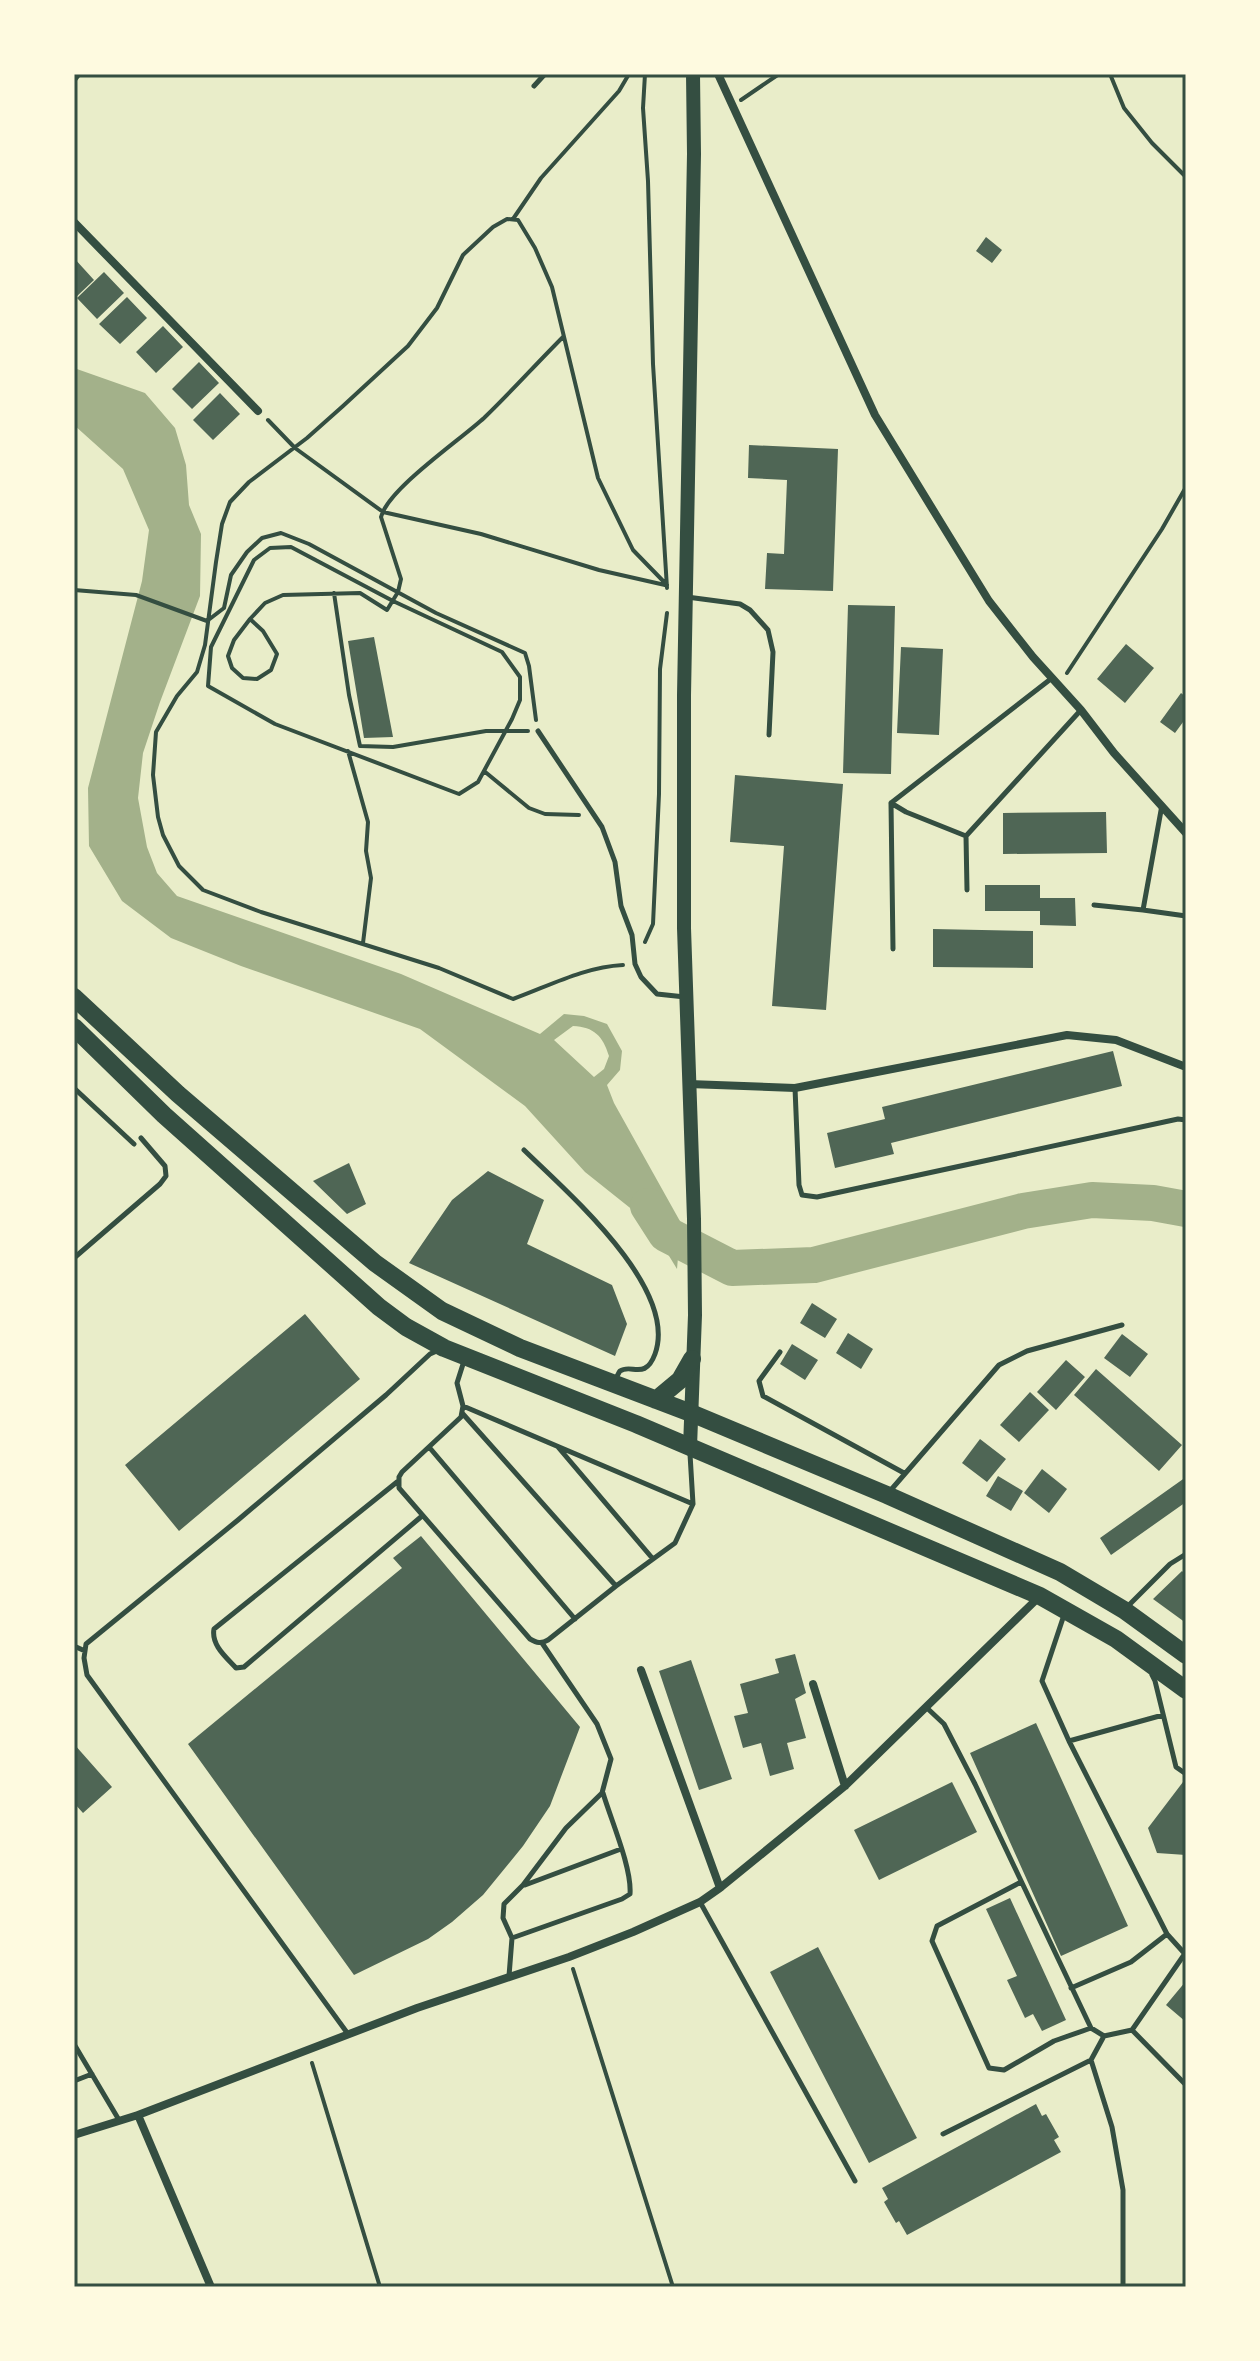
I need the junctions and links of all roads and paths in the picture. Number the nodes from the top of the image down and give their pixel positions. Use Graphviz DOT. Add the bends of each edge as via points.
graph roads {
  1 [pos="545,74"];
  2 [pos="629,74"];
  3 [pos="645,74"];
  4 [pos="693,74"];
  5 [pos="718,74"];
  6 [pos="779,74"];
  7 [pos="1110,74"];
  8 [pos="534,86"];
  9 [pos="733,106"];
  10 [pos="1186,177"];
  11 [pos="513,219"];
  12 [pos="74,222"];
  13 [pos="563,337"];
  14 [pos="258,411"];
  15 [pos="295,448"];
  16 [pos="1186,487"];
  17 [pos="383,512"];
  18 [pos="667,585"];
  19 [pos="74,590"];
  20 [pos="398,592"];
  21 [pos="334,593"];
  22 [pos="686,597"];
  23 [pos="667,599"];
  24 [pos="393,601"];
  25 [pos="667,613"];
  26 [pos="250,619"];
  27 [pos="204,620"];
  28 [pos="1055,681"];
  29 [pos="1081,710"];
  30 [pos="505,731"];
  31 [pos="538,731"];
  32 [pos="769,735"];
  33 [pos="348,751"];
  34 [pos="484,771"];
  35 [pos="891,803"];
  36 [pos="1162,804"];
  37 [pos="594,816"];
  38 [pos="1186,833"];
  39 [pos="966,836"];
  40 [pos="967,890"];
  41 [pos="1094,905"];
  42 [pos="1143,910"];
  43 [pos="1186,916"];
  44 [pos="363,943"];
  45 [pos="893,949"];
  46 [pos="635,964"];
  47 [pos="74,997"];
  48 [pos="686,997"];
  49 [pos="74,1027"];
  50 [pos="1186,1067"];
  51 [pos="688,1084"];
  52 [pos="74,1088"];
  53 [pos="795,1088"];
  54 [pos="1186,1120"];
  55 [pos="141,1138"];
  56 [pos="134,1144"];
  57 [pos="524,1150"];
  58 [pos="74,1258"];
  59 [pos="1122,1325"];
  60 [pos="444,1348"];
  61 [pos="780,1352"];
  62 [pos="465,1356"];
  63 [pos="692,1359"];
  64 [pos="614,1382"];
  65 [pos="656,1400"];
  66 [pos="463,1406"];
  67 [pos="691,1413"];
  68 [pos="463,1414"];
  69 [pos="556,1445"];
  70 [pos="429,1447"];
  71 [pos="690,1447"];
  72 [pos="904,1473"];
  73 [pos="397,1482"];
  74 [pos="887,1495"];
  75 [pos="693,1504"];
  76 [pos="422,1516"];
  77 [pos="1186,1554"];
  78 [pos="653,1559"];
  79 [pos="616,1586"];
  80 [pos="1040,1596"];
  81 [pos="1124,1610"];
  82 [pos="1067,1611"];
  83 [pos="575,1619"];
  84 [pos="542,1643"];
  85 [pos="74,1646"];
  86 [pos="85,1651"];
  87 [pos="1186,1655"];
  88 [pos="1141,1657"];
  89 [pos="641,1670"];
  90 [pos="813,1684"];
  91 [pos="1186,1690"];
  92 [pos="926,1707"];
  93 [pos="1163,1715"];
  94 [pos="1069,1741"];
  95 [pos="1186,1774"];
  96 [pos="845,1786"];
  97 [pos="602,1793"];
  98 [pos="621,1849"];
  99 [pos="1021,1882"];
  100 [pos="523,1885"];
  101 [pos="720,1888"];
  102 [pos="700,1902"];
  103 [pos="1167,1934"];
  104 [pos="512,1938"];
  105 [pos="1186,1953"];
  106 [pos="569,1957"];
  107 [pos="509,1976"];
  108 [pos="1071,1988"];
  109 [pos="1091,2028"];
  110 [pos="1132,2030"];
  111 [pos="348,2034"];
  112 [pos="1104,2036"];
  113 [pos="74,2044"];
  114 [pos="308,2049"];
  115 [pos="1091,2060"];
  116 [pos="92,2074"];
  117 [pos="74,2081"];
  118 [pos="1186,2085"];
  119 [pos="138,2115"];
  120 [pos="119,2120"];
  121 [pos="943,2134"];
  122 [pos="74,2135"];
  123 [pos="855,2181"];
  124 [pos="211,2287"];
  125 [pos="380,2287"];
  126 [pos="673,2287"];
  127 [pos="1123,2287"];
  1 -- 8 [label="lane"];
  2 -- 11 [label="path"];
  3 -- 18 [label="path" via="654,392"];
  4 -- 22 [label="street"];
  5 -- 9 [label="street"];
  6 -- 9 [label="path"];
  7 -- 10 [label="path" via="1124,108"];
  9 -- 28 [label="street" via="875,415 989,601"];
  11 -- 13 [label="path" via="541,261"];
  11 -- 15 [label="path" via="493,227 463,255 437,308 408,346"];
  12 -- 14 [label="street"];
  13 -- 17 [label="path" via="482,419 406,484"];
  13 -- 18 [label="path" via="598,478 633,550"];
  14 -- 15 [label="path"];
  15 -- 17 [label="path"];
  15 -- 27 [label="path" via="230,502"];
  16 -- 28 [label="path" via="1112,606"];
  17 -- 18 [label="path"];
  17 -- 20 [label="path" via="401,579"];
  18 -- 23 [label="path"];
  19 -- 27 [label="path" via="136,595"];
  20 -- 24 [label="path"];
  20 -- 27 [label="path" via="281,533 262,538 247,552 231,575 224,608"];
  20 -- 31 [label="path" via="525,653"];
  21 -- 24 [label="path" via="360,593 387,610"];
  21 -- 26 [label="path" via="283,595 265,603"];
  21 -- 30 [label="path" via="360,746 393,747"];
  22 -- 32 [label="lane" via="740,604 768,630 773,652"];
  22 -- 48 [label="street"];
  24 -- 30 [label="path" via="502,652 520,677 520,700"];
  24 -- 33 [label="path" via="291,547 270,548 254,560 211,647 208,686 275,724"];
  25 -- 46 [label="path" via="660,669 653,924"];
  26 -- 26 [label="path" via="228,656 243,678 257,679 271,670 277,654"];
  27 -- 44 [label="path" via="205,645 197,672 156,732 153,775 163,835 179,866 203,890"];
  28 -- 29 [label="street"];
  28 -- 35 [label="lane"];
  29 -- 36 [label="street"];
  29 -- 39 [label="lane"];
  30 -- 31 [label="path"];
  30 -- 34 [label="path"];
  31 -- 37 [label="lane"];
  33 -- 34 [label="path" via="459,794 478,782"];
  33 -- 44 [label="path" via="368,822 371,878"];
  34 -- 37 [label="path" via="529,808 545,814"];
  35 -- 39 [label="lane"];
  35 -- 45 [label="lane"];
  36 -- 38 [label="street"];
  36 -- 42 [label="lane"];
  37 -- 46 [label="lane" via="615,862"];
  39 -- 40 [label="lane"];
  41 -- 42 [label="lane"];
  42 -- 43 [label="lane"];
  44 -- 46 [label="path" via="513,999 581,972"];
  46 -- 48 [label="lane" via="657,994"];
  47 -- 64 [label="main road" via="178,1094 396,1279 442,1311 507,1342"];
  48 -- 51 [label="street"];
  49 -- 60 [label="main road" via="379,1307"];
  50 -- 53 [label="street" via="1116,1040 1067,1035"];
  51 -- 53 [label="street"];
  51 -- 63 [label="street" via="694,1219"];
  52 -- 56 [label="lane"];
  53 -- 54 [label="lane" via="799,1185 802,1195 817,1197"];
  55 -- 58 [label="lane" via="165,1166 166,1176"];
  57 -- 64 [label="lane" via="603,1227 652,1302 659,1329 656,1353 650,1365 639,1371 623,1369"];
  59 -- 72 [label="lane" via="1027,1351 999,1365"];
  60 -- 62 [label="main road"];
  60 -- 86 [label="lane" via="430,1354 105,1627"];
  61 -- 72 [label="lane" via="759,1381 763,1396"];
  62 -- 66 [label="lane" via="457,1383"];
  62 -- 71 [label="main road"];
  63 -- 65 [label="main road" via="680,1380"];
  63 -- 67 [label="street"];
  64 -- 65 [label="main road"];
  65 -- 67 [label="main road"];
  66 -- 68 [label="lane"];
  66 -- 69 [label="lane"];
  67 -- 71 [label="street"];
  67 -- 74 [label="main road"];
  68 -- 70 [label="lane"];
  68 -- 79 [label="lane"];
  69 -- 75 [label="lane"];
  69 -- 78 [label="lane"];
  70 -- 73 [label="lane"];
  70 -- 83 [label="lane"];
  71 -- 75 [label="lane"];
  71 -- 80 [label="main road"];
  72 -- 74 [label="lane"];
  73 -- 76 [label="lane"];
  73 -- 76 [label="lane" via="214,1629 216,1644 236,1668 244,1667"];
  74 -- 81 [label="main road" via="1060,1572"];
  75 -- 78 [label="lane" via="675,1543"];
  76 -- 84 [label="lane" via="530,1639"];
  77 -- 81 [label="lane"];
  78 -- 79 [label="lane"];
  79 -- 83 [label="lane"];
  80 -- 82 [label="main road"];
  80 -- 92 [label="street"];
  81 -- 87 [label="main road"];
  82 -- 88 [label="main road"];
  82 -- 94 [label="lane" via="1042,1681"];
  83 -- 84 [label="lane"];
  84 -- 97 [label="lane" via="597,1724 611,1759"];
  85 -- 86 [label="lane"];
  86 -- 111 [label="lane" via="87,1675"];
  88 -- 91 [label="main road"];
  88 -- 93 [label="lane" via="1155,1681"];
  89 -- 101 [label="street"];
  90 -- 96 [label="street"];
  92 -- 96 [label="street"];
  92 -- 99 [label="lane" via="944,1724"];
  93 -- 94 [label="lane"];
  93 -- 95 [label="lane" via="1176,1767"];
  94 -- 103 [label="lane"];
  96 -- 101 [label="street"];
  97 -- 98 [label="lane"];
  97 -- 100 [label="lane" via="566,1828"];
  98 -- 100 [label="lane"];
  98 -- 104 [label="lane" via="630,1894"];
  99 -- 108 [label="lane"];
  99 -- 109 [label="lane" via="937,1926 932,1941 989,2068 1004,2070 1054,2041"];
  100 -- 104 [label="lane" via="502,1910"];
  101 -- 102 [label="street"];
  102 -- 106 [label="street"];
  102 -- 123 [label="lane"];
  103 -- 105 [label="lane"];
  103 -- 108 [label="lane" via="1131,1962"];
  104 -- 107 [label="lane"];
  105 -- 110 [label="lane"];
  106 -- 107 [label="street"];
  106 -- 126 [label="path"];
  107 -- 111 [label="street"];
  108 -- 109 [label="lane"];
  109 -- 112 [label="lane"];
  110 -- 112 [label="lane"];
  110 -- 118 [label="lane"];
  111 -- 114 [label="street"];
  112 -- 115 [label="lane"];
  113 -- 116 [label="lane"];
  114 -- 119 [label="street"];
  114 -- 125 [label="path"];
  115 -- 121 [label="lane"];
  115 -- 127 [label="lane" via="1112,2127 1123,2190"];
  116 -- 117 [label="lane"];
  116 -- 120 [label="lane"];
  119 -- 120 [label="street"];
  119 -- 124 [label="street"];
  120 -- 122 [label="street"];
}
